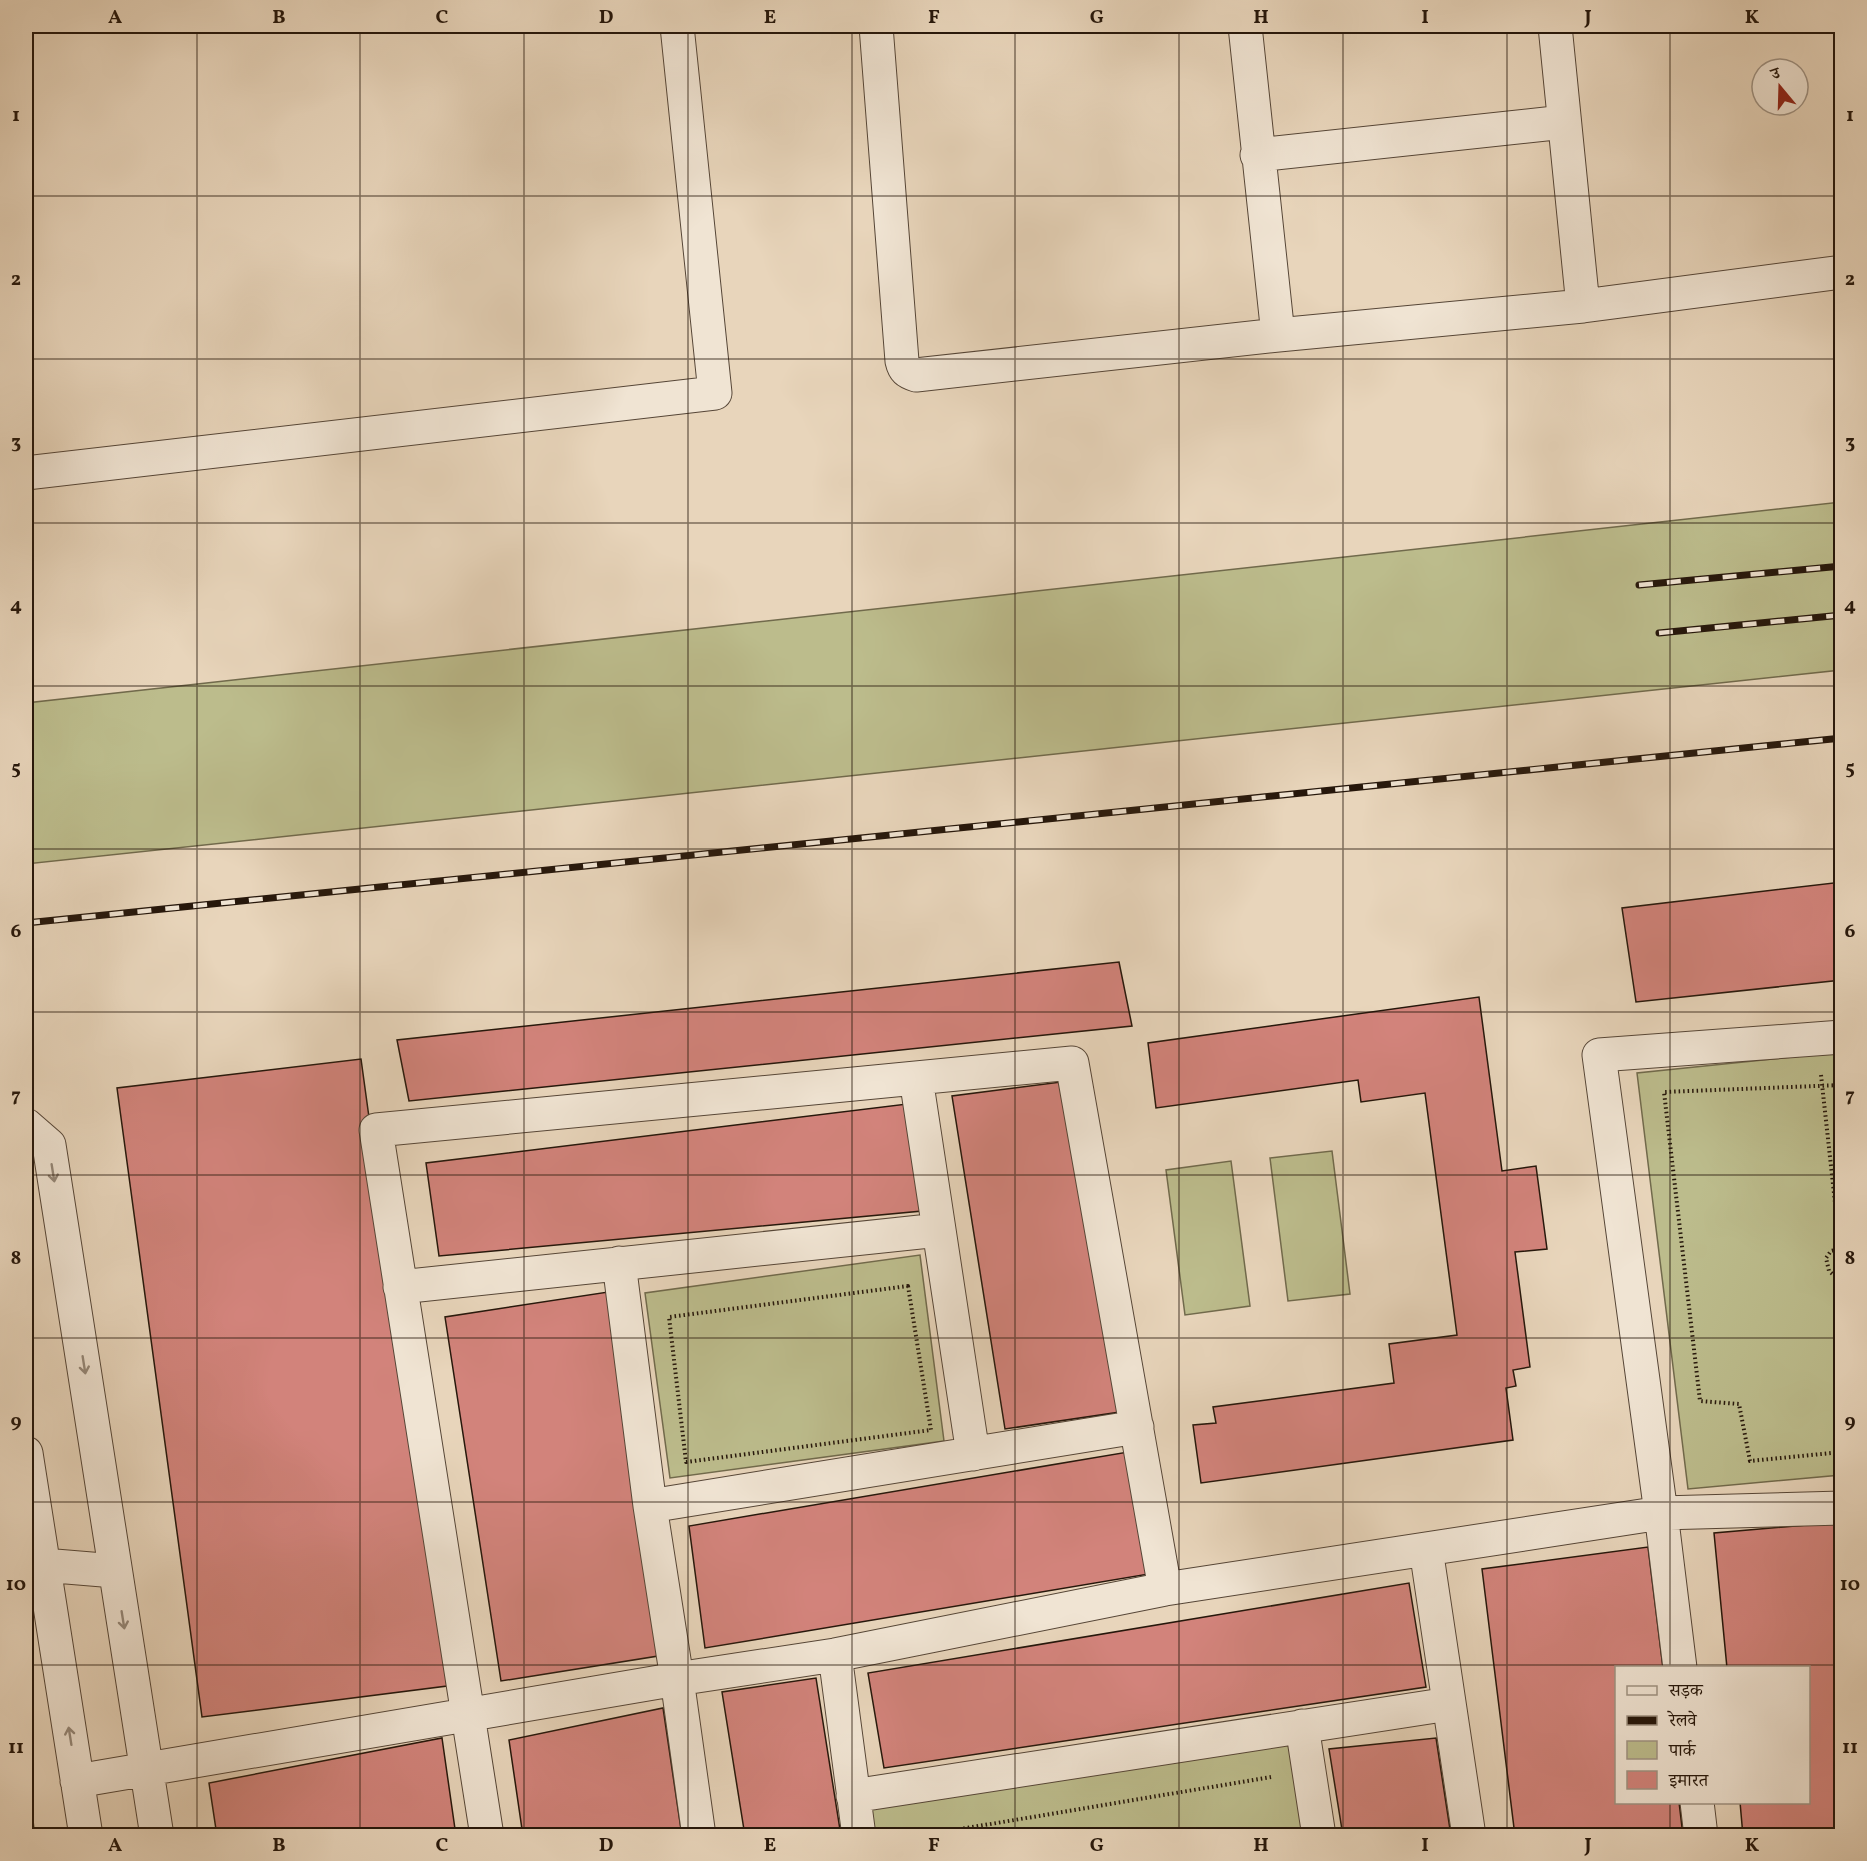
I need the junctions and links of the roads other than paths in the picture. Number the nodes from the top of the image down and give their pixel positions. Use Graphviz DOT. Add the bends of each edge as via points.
graph roads {
  1 [pos="677,26"];
  2 [pos="876,26"];
  3 [pos="1245,26"];
  4 [pos="1555,26"];
  5 [pos="1564,122"];
  6 [pos="1257,155"];
  7 [pos="1842,272"];
  8 [pos="1583,306"];
  9 [pos="1278,336"];
  10 [pos="26,473"];
  11 [pos="1829,1038"];
  12 [pos="916,1078"];
  13 [pos="26,1125"];
  14 [pos="939,1230"];
  15 [pos="619,1263"];
  16 [pos="400,1287"];
  17 [pos="1137,1427"];
  18 [pos="26,1453"];
  19 [pos="973,1454"];
  20 [pos="650,1506"];
  21 [pos="1842,1508"];
  22 [pos="1661,1513"];
  23 [pos="1426,1549"];
  24 [pos="34,1567"];
  25 [pos="115,1571"];
  26 [pos="1165,1588"];
  27 [pos="835,1655"];
  28 [pos="1680,1666"];
  29 [pos="677,1679"];
  30 [pos="1449,1704"];
  31 [pos="469,1715"];
  32 [pos="1302,1726"];
  33 [pos="147,1770"];
  34 [pos="77,1781"];
  35 [pos="853,1796"];
  36 [pos="1697,1804"];
  37 [pos="86,1836"];
  38 [pos="157,1836"];
  39 [pos="487,1836"];
  40 [pos="699,1836"];
  41 [pos="859,1836"];
  42 [pos="1319,1836"];
  43 [pos="1469,1836"];
  44 [pos="1701,1836"];
  1 -- 10 [label="street" via="715,393"];
  2 -- 9 [label="street" via="902,361 908,373"];
  3 -- 6 [label="street"];
  4 -- 5 [label="street"];
  5 -- 6 [label="street"];
  5 -- 8 [label="street"];
  6 -- 9 [label="street"];
  7 -- 8 [label="street"];
  8 -- 9 [label="street"];
  11 -- 22 [label="street" via="1599,1055"];
  12 -- 14 [label="street"];
  12 -- 16 [label="street" via="376,1130"];
  12 -- 17 [label="street" via="1072,1063"];
  13 -- 25 [label="street, one-way" via="49,1145"];
  14 -- 15 [label="street"];
  14 -- 19 [label="street"];
  15 -- 16 [label="street"];
  15 -- 20 [label="street"];
  16 -- 31 [label="street"];
  17 -- 19 [label="street"];
  17 -- 26 [label="street"];
  18 -- 24 [label="street"];
  19 -- 20 [label="street"];
  20 -- 29 [label="street"];
  21 -- 22 [label="street"];
  22 -- 23 [label="street"];
  22 -- 28 [label="street"];
  23 -- 26 [label="street"];
  23 -- 30 [label="street"];
  24 -- 25 [label="street"];
  34 -- 24 [label="street, one-way"];
  25 -- 33 [label="street, one-way"];
  26 -- 27 [label="street"];
  27 -- 29 [label="street"];
  27 -- 35 [label="street"];
  29 -- 31 [label="street"];
  29 -- 40 [label="street"];
  30 -- 32 [label="street"];
  30 -- 43 [label="street"];
  31 -- 33 [label="street"];
  31 -- 39 [label="street"];
  32 -- 35 [label="street"];
  32 -- 42 [label="street"];
  33 -- 34 [label="street"];
  33 -- 38 [label="street"];
  34 -- 37 [label="street"];
  35 -- 41 [label="street"];
  36 -- 44 [label="street"];
}
